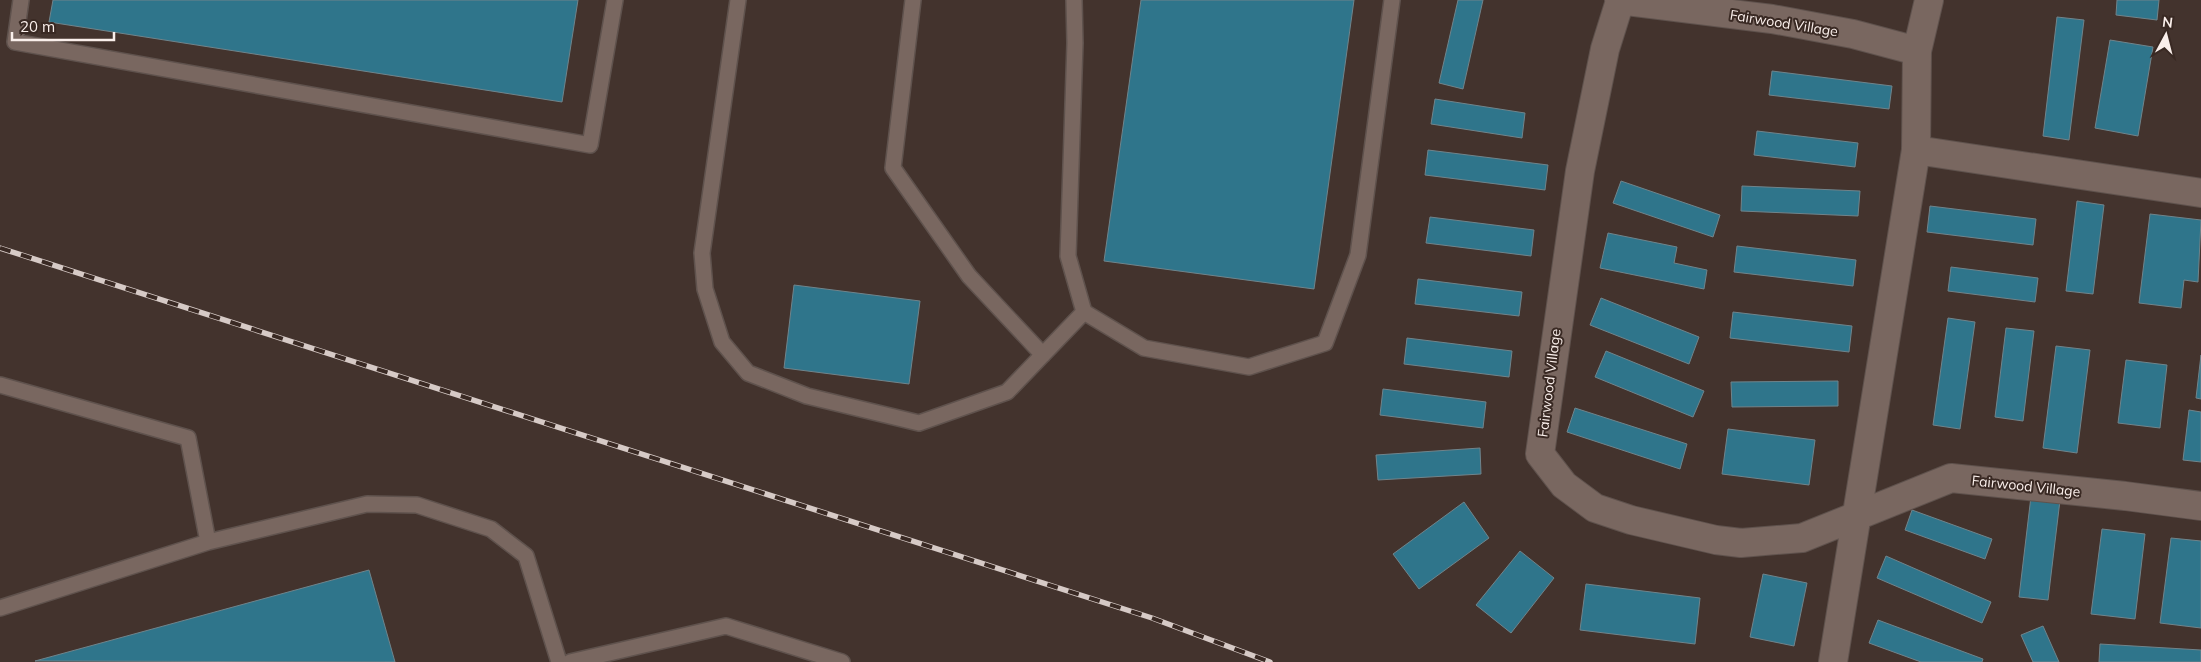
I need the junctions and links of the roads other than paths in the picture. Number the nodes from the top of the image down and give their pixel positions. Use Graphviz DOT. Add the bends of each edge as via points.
graph roads {
  1 [pos="21,0"];
  2 [pos="615,0"];
  3 [pos="738,0"];
  4 [pos="913,0"];
  5 [pos="1074,0"];
  6 [pos="1392,0"];
  7 [pos="1619,0"];
  8 [pos="1929,0"];
  9 [pos="1917,52"];
  10 [pos="1916,150"];
  11 [pos="2201,193"];
  12 [pos="1084,312"];
  13 [pos="1043,355"];
  14 [pos="0,385"];
  15 [pos="2201,506"];
  16 [pos="1857,516"];
  17 [pos="208,542"];
  18 [pos="0,608"];
  19 [pos="559,662"];
  20 [pos="570,662"];
  21 [pos="842,662"];
  22 [pos="1833,662"];
  1 -- 2 [label="lane" via="15,42 590,146"];
  3 -- 13 [label="lane" via="702,253 705,289 722,342 748,373 807,396 919,423 1006,392"];
  4 -- 13 [label="lane" via="892,168 969,276"];
  5 -- 12 [label="lane" via="1068,256"];
  6 -- 12 [label="lane" via="1358,255 1325,343 1249,367 1144,348"];
  7 -- 9 [label="street, Fairwood Village" via="1772,19 1853,34"];
  7 -- 16 [label="street, Fairwood Village" via="1604,49 1580,171 1540,454 1564,485 1595,508 1716,540 1742,543 1802,538"];
  8 -- 9 [label="street"];
  9 -- 10 [label="street"];
  10 -- 11 [label="street"];
  10 -- 16 [label="street"];
  12 -- 13 [label="lane"];
  14 -- 17 [label="lane" via="188,438"];
  15 -- 16 [label="street, Fairwood Village" via="1950,478"];
  16 -- 22 [label="street"];
  17 -- 18 [label="lane"];
  17 -- 19 [label="lane" via="367,504 417,505 491,528 526,556"];
  20 -- 21 [label="lane" via="726,626"];
}
